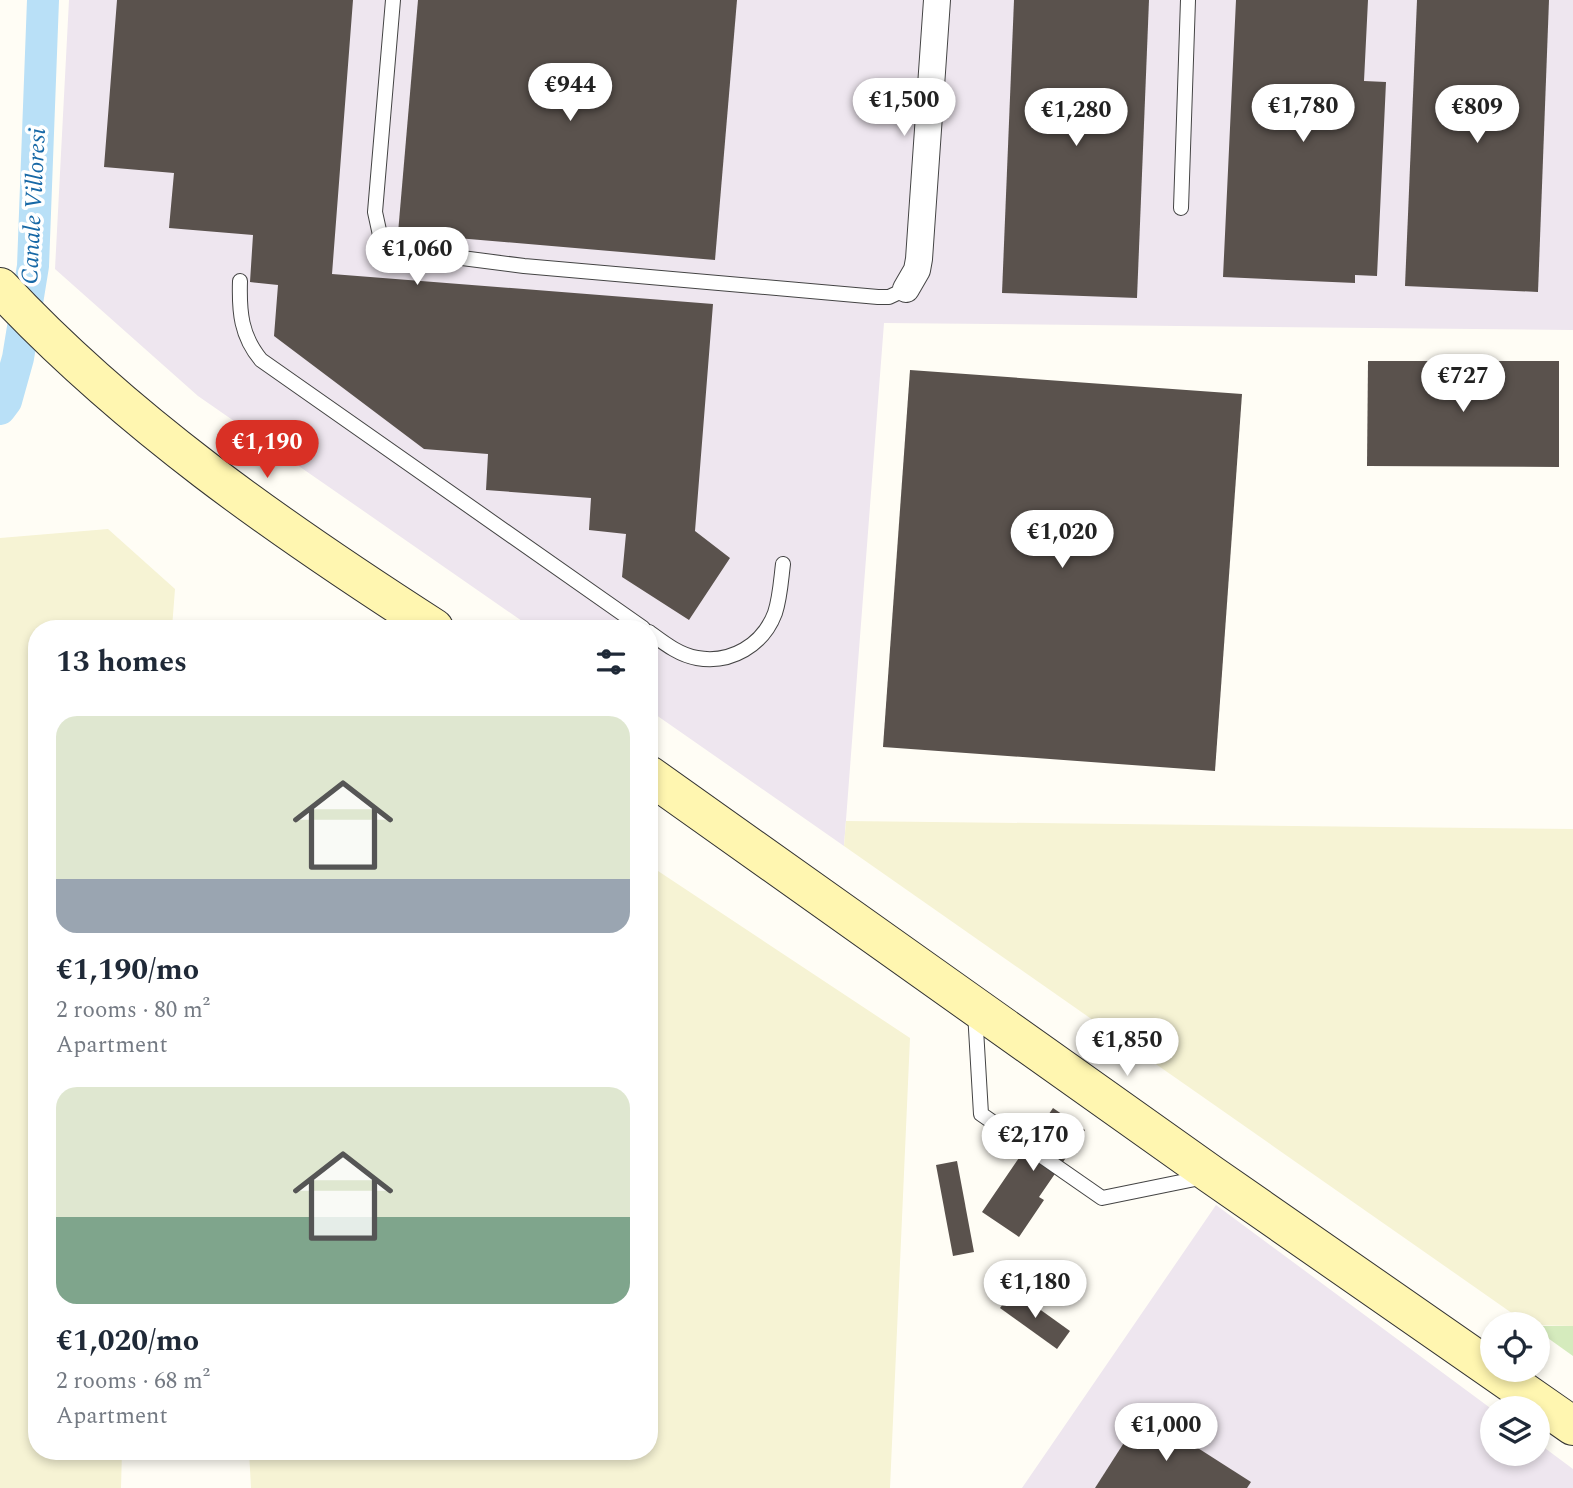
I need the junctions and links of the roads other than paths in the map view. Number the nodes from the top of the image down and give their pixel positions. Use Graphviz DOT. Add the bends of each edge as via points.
graph roads {
  1 [pos="393,0"];
  2 [pos="937,0"];
  3 [pos="1188,0"];
  4 [pos="1181,208"];
  5 [pos="240,281"];
  6 [pos="0,287"];
  7 [pos="905,289"];
  8 [pos="783,565"];
  9 [pos="423,620"];
  10 [pos="632,620"];
  11 [pos="658,638"];
  12 [pos="658,781"];
  13 [pos="974,1004"];
  14 [pos="1212,1175"];
  15 [pos="1573,1426"];
  1 -- 7 [label="lane" via="374,212 380,235 393,249 524,266 878,297"];
  2 -- 7 [label="street" via="919,259"];
  3 -- 4 [label="lane"];
  5 -- 10 [label="lane" via="240,318 250,347 261,360"];
  6 -- 9 [label="main road" via="34,323 169,441 263,514"];
  8 -- 11 [label="lane" via="775,613 753,645 721,659 697,658"];
  12 -- 13 [label="main road"];
  13 -- 14 [label="main road"];
  13 -- 14 [label="lane" via="981,1114 1102,1198"];
  14 -- 15 [label="main road"];
}
